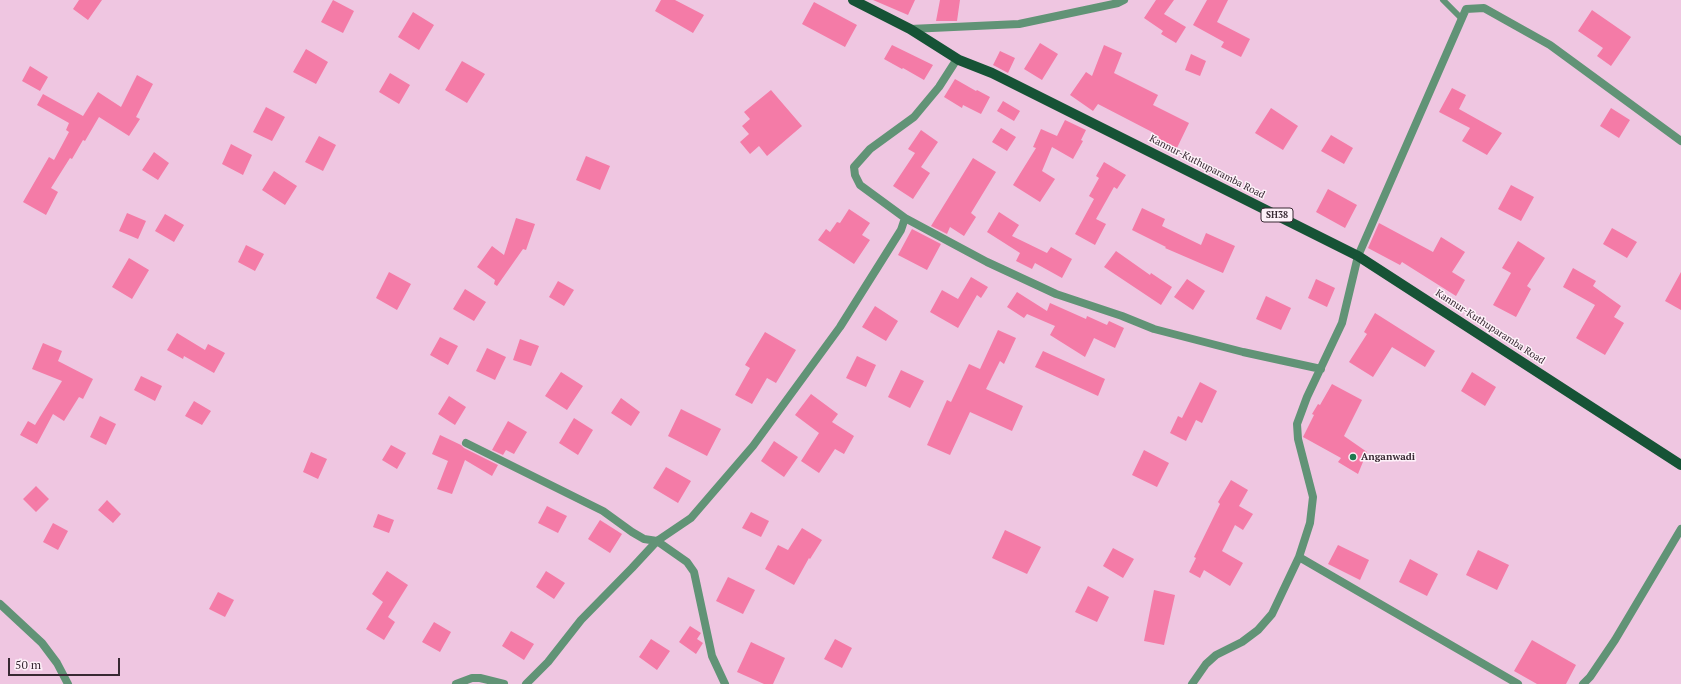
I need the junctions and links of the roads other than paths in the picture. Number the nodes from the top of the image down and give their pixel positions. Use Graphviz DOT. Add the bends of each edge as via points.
graph roads {
  1 [pos="853,0"];
  2 [pos="1124,0"];
  3 [pos="1443,0"];
  4 [pos="1471,0"];
  5 [pos="1466,9"];
  6 [pos="1462,19"];
  7 [pos="910,29"];
  8 [pos="957,59"];
  9 [pos="1681,141"];
  10 [pos="905,218"];
  11 [pos="1358,256"];
  12 [pos="1321,369"];
  13 [pos="466,442"];
  14 [pos="1681,465"];
  15 [pos="1681,530"];
  16 [pos="657,541"];
  17 [pos="1299,557"];
  18 [pos="0,604"];
  19 [pos="68,684"];
  20 [pos="456,684"];
  21 [pos="504,684"];
  22 [pos="526,684"];
  23 [pos="725,684"];
  24 [pos="1192,684"];
  25 [pos="1518,684"];
  26 [pos="1583,684"];
  1 -- 7 [label="main road, Kannur-Kuthuparamba Road / SH38"];
  2 -- 7 [label="street" via="1019,24"];
  3 -- 6 [label="lane"];
  4 -- 5 [label="street"];
  5 -- 6 [label="street"];
  5 -- 9 [label="street" via="1484,8 1550,45"];
  6 -- 11 [label="street"];
  7 -- 8 [label="main road, Kannur-Kuthuparamba Road / SH38"];
  8 -- 10 [label="street" via="939,87 914,117 870,149 854,167 860,185"];
  8 -- 11 [label="main road, Kannur-Kuthuparamba Road / SH38" via="992,73"];
  10 -- 12 [label="street" via="987,262 1056,294 1154,329"];
  10 -- 16 [label="street" via="902,230 840,327 753,446 691,518"];
  11 -- 12 [label="street" via="1342,324"];
  11 -- 14 [label="main road, Kannur-Kuthuparamba Road / SH38"];
  12 -- 17 [label="street" via="1297,424 1298,439 1313,497 1310,524"];
  13 -- 16 [label="street" via="603,511 644,539"];
  15 -- 26 [label="street" via="1616,640"];
  16 -- 22 [label="street" via="581,620 548,662"];
  16 -- 23 [label="street" via="687,562 694,572 712,656"];
  17 -- 24 [label="street" via="1272,614 1258,630 1242,642 1216,655"];
  17 -- 25 [label="street"];
  18 -- 19 [label="street" via="42,643"];
  20 -- 21 [label="street" via="472,678"];
}
